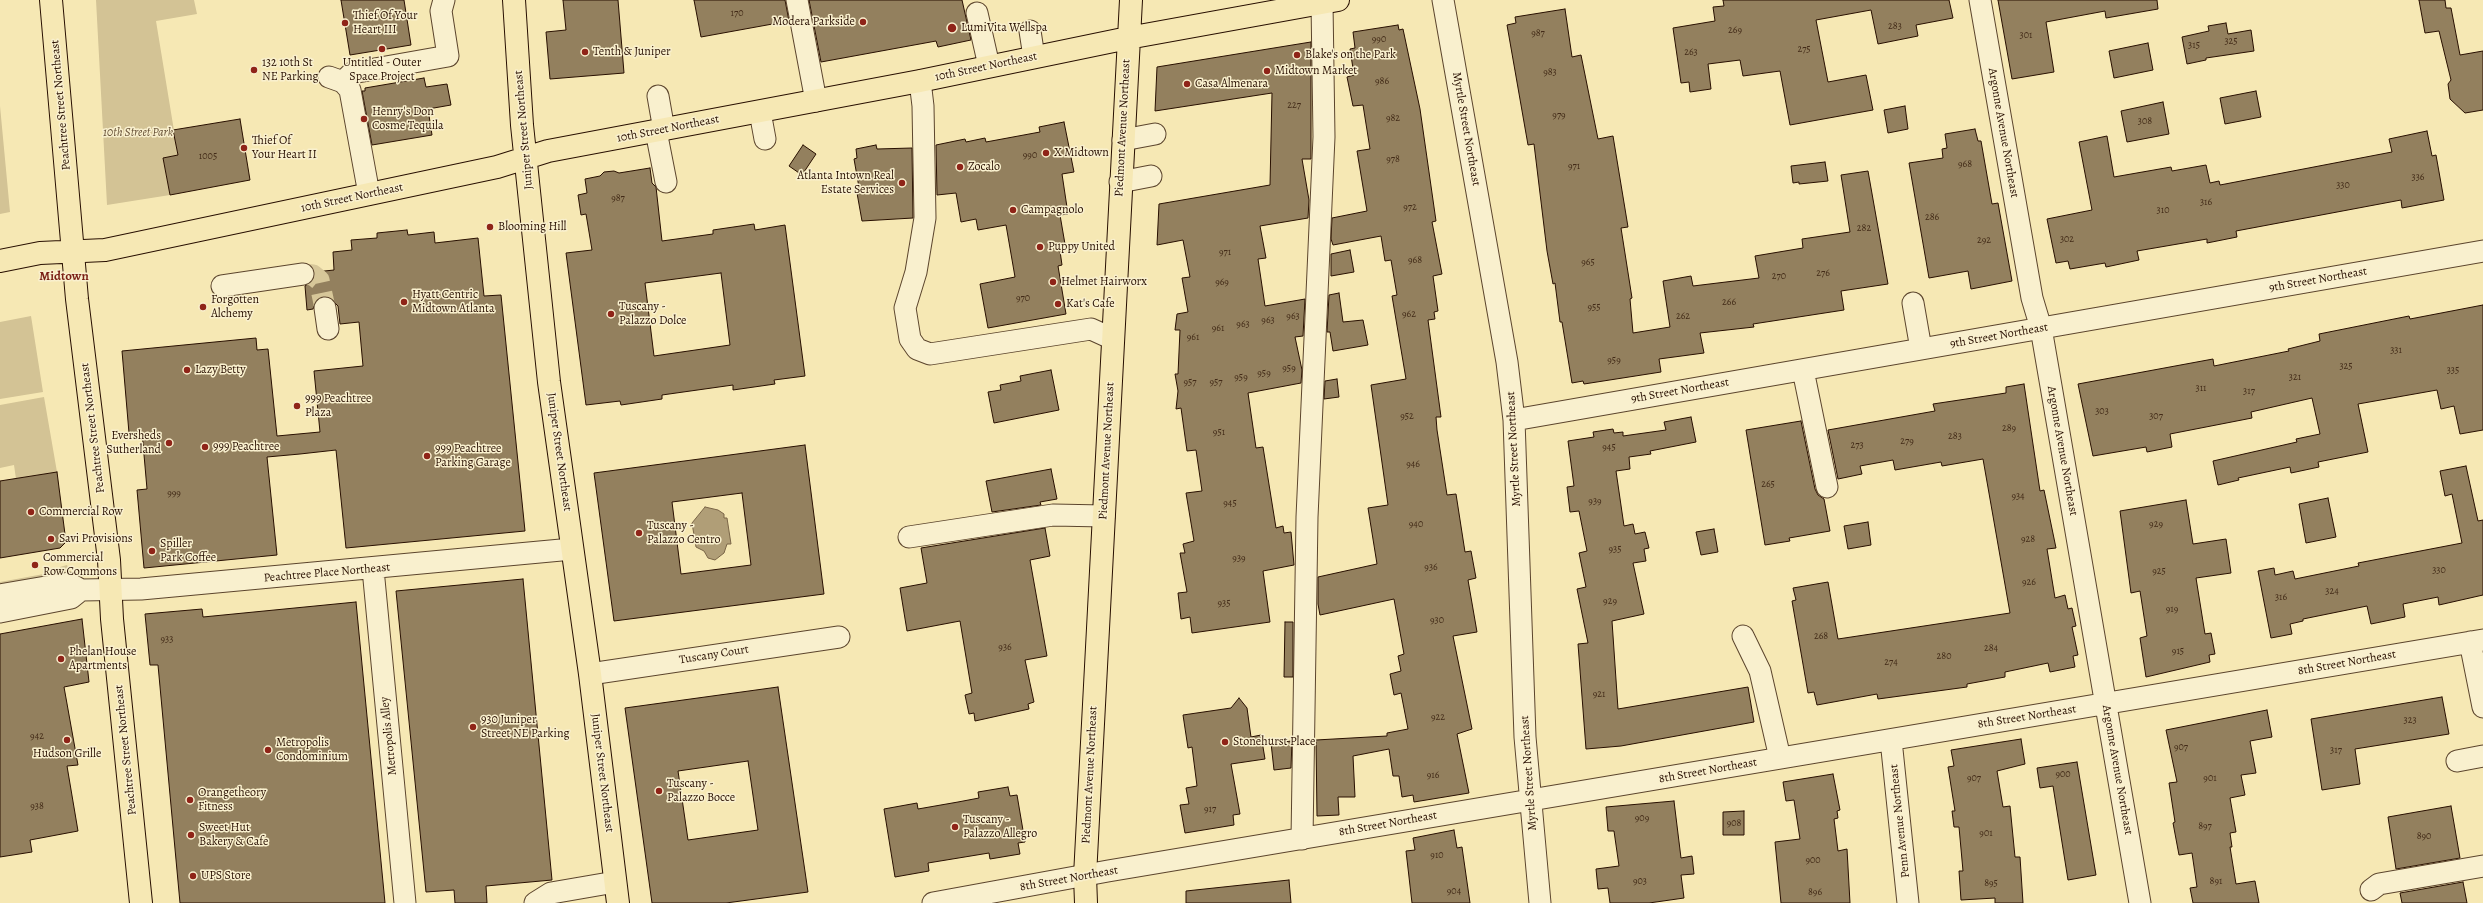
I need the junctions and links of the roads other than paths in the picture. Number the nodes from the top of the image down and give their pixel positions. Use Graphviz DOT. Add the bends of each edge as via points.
graph roads {
  1 [pos="51,0"];
  2 [pos="444,0"];
  3 [pos="514,0"];
  4 [pos="797,0"];
  5 [pos="1131,0"];
  6 [pos="1443,0"];
  7 [pos="1980,0"];
  8 [pos="1330,1"];
  9 [pos="977,13"];
  10 [pos="1030,31"];
  11 [pos="1128,38"];
  12 [pos="1034,57"];
  13 [pos="989,66"];
  14 [pos="920,81"];
  15 [pos="658,96"];
  16 [pos="816,100"];
  17 [pos="760,112"];
  18 [pos="660,130"];
  19 [pos="1155,134"];
  20 [pos="764,139"];
  21 [pos="1123,140"];
  22 [pos="526,158"];
  23 [pos="1151,176"];
  24 [pos="666,182"];
  25 [pos="1120,182"];
  26 [pos="369,194"];
  27 [pos="2483,251"];
  28 [pos="74,252"];
  29 [pos="0,261"];
  30 [pos="303,274"];
  31 [pos="222,286"];
  32 [pos="1913,303"];
  33 [pos="325,308"];
  34 [pos="2041,328"];
  35 [pos="328,329"];
  36 [pos="1113,338"];
  37 [pos="1921,349"];
  38 [pos="1803,370"];
  39 [pos="1514,420"];
  40 [pos="1827,487"];
  41 [pos="1104,516"];
  42 [pos="909,537"];
  43 [pos="572,549"];
  44 [pos="373,569"];
  45 [pos="81,590"];
  46 [pos="111,590"];
  47 [pos="0,595"];
  48 [pos="0,612"];
  49 [pos="1743,636"];
  50 [pos="839,637"];
  51 [pos="2477,641"];
  52 [pos="590,674"];
  53 [pos="2106,704"];
  54 [pos="2483,707"];
  55 [pos="1890,740"];
  56 [pos="2483,756"];
  57 [pos="1780,758"];
  58 [pos="2457,761"];
  59 [pos="1530,800"];
  60 [pos="1302,839"];
  61 [pos="2483,866"];
  62 [pos="1084,876"];
  63 [pos="2371,890"];
  64 [pos="617,892"];
  65 [pos="141,903"];
  66 [pos="405,903"];
  67 [pos="535,903"];
  68 [pos="933,903"];
  69 [pos="1086,903"];
  70 [pos="1540,903"];
  71 [pos="1908,903"];
  72 [pos="2140,903"];
  1 -- 28 [label="main road, Peachtree Street Northeast"];
  2 -- 26 [label="street" via="441,11 448,56 352,73 336,80 350,90"];
  3 -- 22 [label="main road, Juniper Street Northeast"];
  4 -- 16 [label="street"];
  5 -- 11 [label="main road, Piedmont Avenue Northeast"];
  6 -- 39 [label="street, Myrtle Street Northeast" via="1507,362"];
  7 -- 34 [label="street, Argonne Avenue Northeast" via="2032,298"];
  8 -- 11 [label="main road, 10th Street Northeast"];
  8 -- 60 [label="street" via="1307,517"];
  9 -- 13 [label="street"];
  10 -- 12 [label="street"];
  11 -- 12 [label="main road, 10th Street Northeast"];
  11 -- 21 [label="main road, Piedmont Avenue Northeast"];
  12 -- 13 [label="main road, 10th Street Northeast"];
  13 -- 14 [label="main road, 10th Street Northeast"];
  14 -- 16 [label="main road, 10th Street Northeast"];
  14 -- 36 [label="street" via="923,106 925,218 916,272 905,308 910,339 917,349 930,354 1091,329"];
  15 -- 18 [label="street"];
  16 -- 17 [label="main road, 10th Street Northeast"];
  17 -- 18 [label="main road, 10th Street Northeast"];
  17 -- 20 [label="street"];
  18 -- 22 [label="main road, 10th Street Northeast" via="548,151"];
  18 -- 24 [label="street"];
  19 -- 21 [label="street"];
  21 -- 25 [label="main road, Piedmont Avenue Northeast"];
  22 -- 26 [label="main road, 10th Street Northeast" via="497,167"];
  22 -- 43 [label="main road, Juniper Street Northeast" via="549,382"];
  23 -- 25 [label="street"];
  25 -- 36 [label="main road, Piedmont Avenue Northeast"];
  26 -- 28 [label="main road, 10th Street Northeast" via="105,250"];
  27 -- 34 [label="street, 9th Street Northeast"];
  28 -- 29 [label="main road, 10th Street Northeast" via="40,254"];
  28 -- 46 [label="main road, Peachtree Street Northeast"];
  30 -- 31 [label="street"];
  32 -- 37 [label="street"];
  33 -- 35 [label="street"];
  34 -- 37 [label="street, 9th Street Northeast"];
  34 -- 53 [label="street, Argonne Avenue Northeast"];
  36 -- 41 [label="main road, Piedmont Avenue Northeast"];
  37 -- 38 [label="street, 9th Street Northeast"];
  38 -- 39 [label="street, 9th Street Northeast"];
  38 -- 40 [label="street"];
  39 -- 59 [label="street, Myrtle Street Northeast"];
  41 -- 42 [label="street" via="1053,515"];
  41 -- 62 [label="main road, Piedmont Avenue Northeast"];
  43 -- 44 [label="street, Peachtree Place Northeast"];
  43 -- 52 [label="main road, Juniper Street Northeast"];
  44 -- 46 [label="street, Peachtree Place Northeast"];
  44 -- 66 [label="street, Metropolis Alley"];
  45 -- 46 [label="street, Peachtree Place Northeast"];
  45 -- 47 [label="street, Peachtree Place Northeast" via="69,582"];
  45 -- 48 [label="street, Peachtree Place Northeast" via="71,598"];
  46 -- 65 [label="main road, Peachtree Street Northeast"];
  49 -- 57 [label="street" via="1760,671"];
  50 -- 52 [label="street, Tuscany Court"];
  51 -- 53 [label="street, 8th Street Northeast"];
  51 -- 54 [label="street"];
  52 -- 64 [label="main road, Juniper Street Northeast"];
  53 -- 55 [label="street, 8th Street Northeast"];
  53 -- 72 [label="street, Argonne Avenue Northeast"];
  55 -- 57 [label="street, 8th Street Northeast"];
  55 -- 71 [label="street, Penn Avenue Northeast"];
  56 -- 58 [label="street"];
  57 -- 59 [label="street, 8th Street Northeast"];
  59 -- 60 [label="street, 8th Street Northeast"];
  59 -- 70 [label="street, Myrtle Street Northeast"];
  60 -- 62 [label="street, 8th Street Northeast"];
  61 -- 63 [label="street" via="2379,884"];
  62 -- 68 [label="street, 8th Street Northeast"];
  62 -- 69 [label="main road, Piedmont Avenue Northeast"];
  64 -- 67 [label="street" via="551,893"];
}
